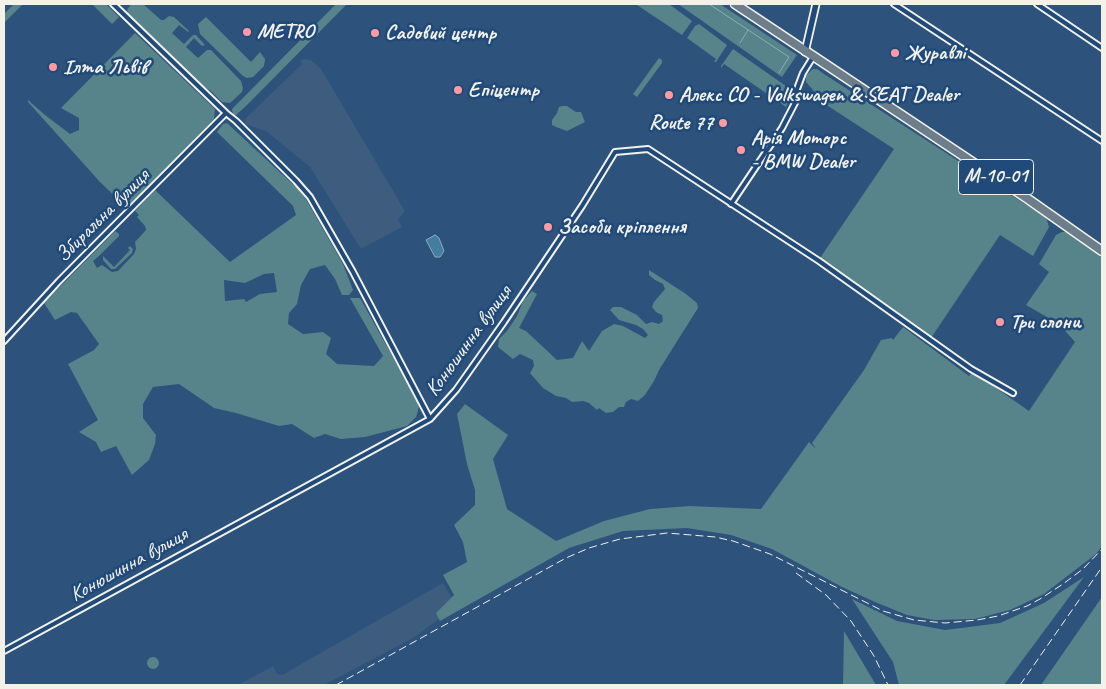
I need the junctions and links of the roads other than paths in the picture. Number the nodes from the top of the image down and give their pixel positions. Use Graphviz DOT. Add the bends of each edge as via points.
graph roads {
  1 [pos="112,4"];
  2 [pos="735,4"];
  3 [pos="816,4"];
  4 [pos="894,4"];
  5 [pos="1037,4"];
  6 [pos="1102,41"];
  7 [pos="1101,47"];
  8 [pos="805,52"];
  9 [pos="813,57"];
  10 [pos="226,113"];
  11 [pos="1102,142"];
  12 [pos="731,204"];
  13 [pos="1102,251"];
  14 [pos="4,341"];
  15 [pos="1013,393"];
  16 [pos="430,418"];
  17 [pos="4,650"];
  1 -- 10 [label="street"];
  2 -- 8 [label="highway, М-10-01"];
  3 -- 8 [label="main road"];
  4 -- 11 [label="street"];
  5 -- 7 [label="street"];
  6 -- 7 [label="street"];
  8 -- 9 [label="highway, М-10-01"];
  9 -- 12 [label="street" via="803,73 796,101 782,128"];
  9 -- 13 [label="highway, М-10-01"];
  10 -- 14 [label="street, Збиральна вулиця"];
  10 -- 16 [label="street" via="310,197"];
  12 -- 15 [label="street" via="819,261 971,369"];
  12 -- 16 [label="street, Конюшинна вулиця" via="648,149 615,152 504,322 456,390"];
  16 -- 17 [label="street, Конюшинна вулиця"];
}
